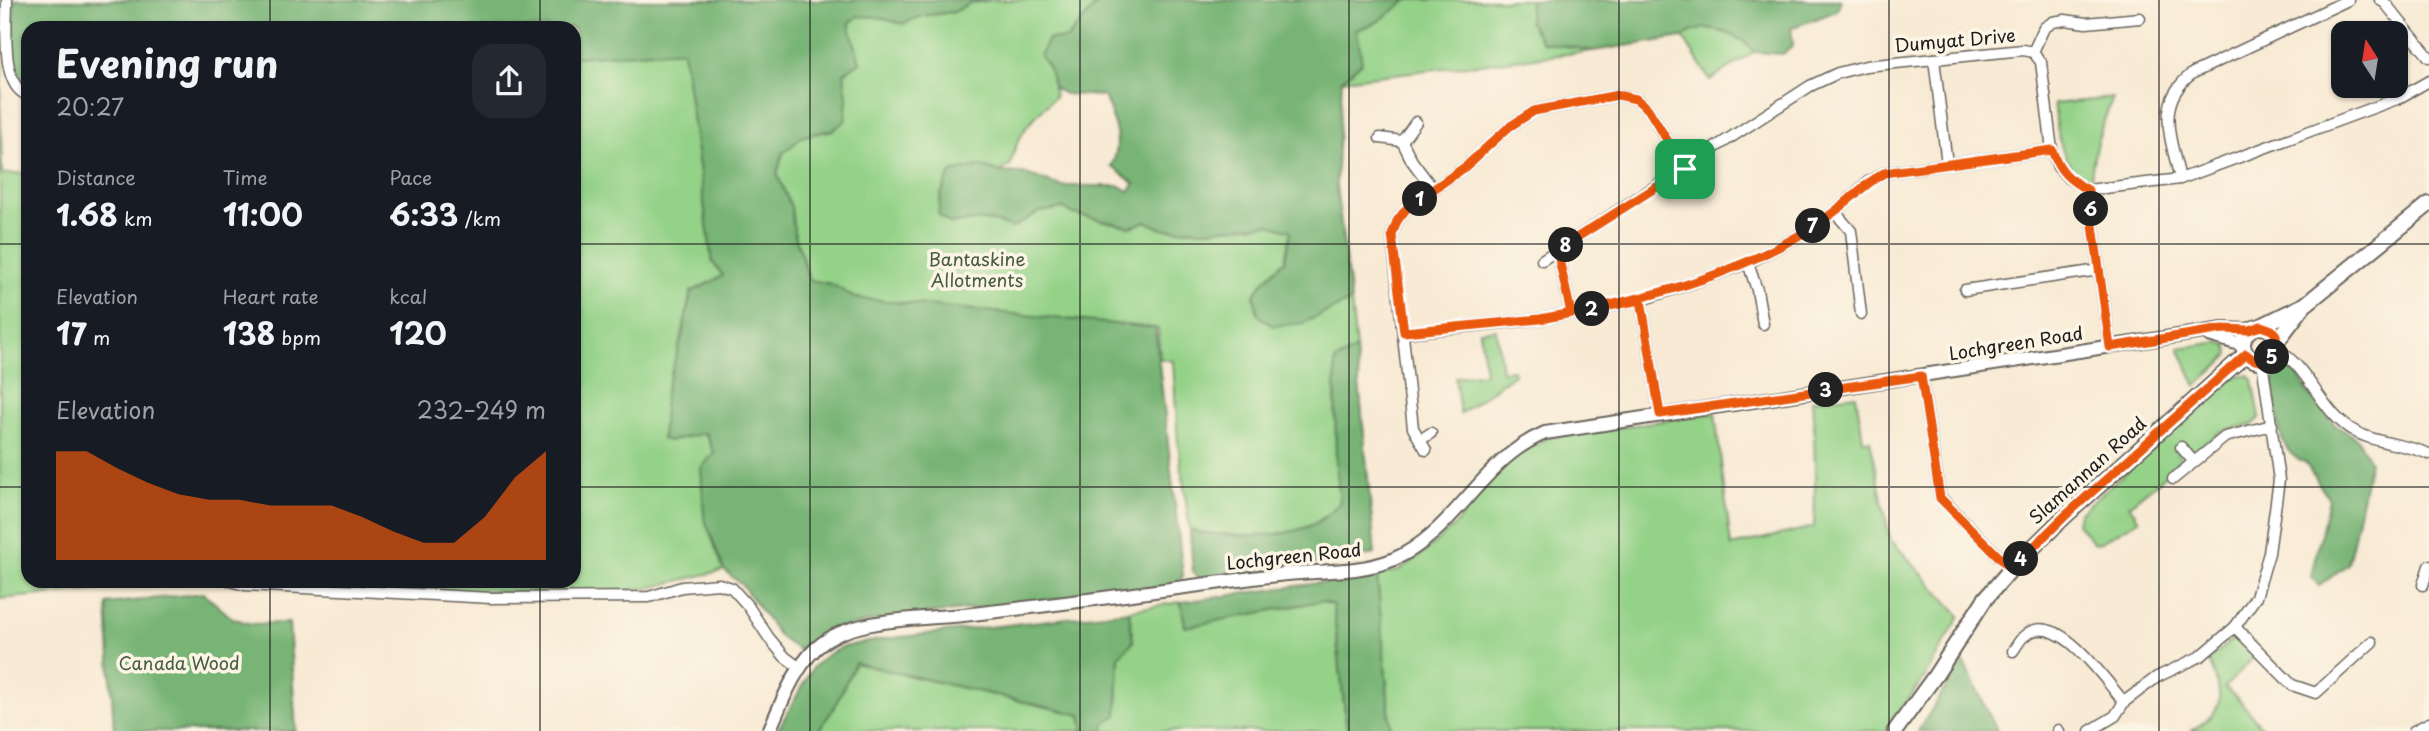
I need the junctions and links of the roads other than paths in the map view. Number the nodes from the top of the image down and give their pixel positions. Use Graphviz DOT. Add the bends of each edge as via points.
graph roads {
  1 [pos="7,0"];
  2 [pos="2348,0"];
  3 [pos="2380,0"];
  4 [pos="2140,18"];
  5 [pos="2034,52"];
  6 [pos="2429,57"];
  7 [pos="1934,59"];
  8 [pos="2429,82"];
  9 [pos="21,93"];
  10 [pos="1416,122"];
  11 [pos="1380,138"];
  12 [pos="1402,141"];
  13 [pos="2052,150"];
  14 [pos="1947,164"];
  15 [pos="1685,169"];
  16 [pos="2179,178"];
  17 [pos="1433,189"];
  18 [pos="2088,190"];
  19 [pos="2429,204"];
  20 [pos="1835,212"];
  21 [pos="1557,250"];
  22 [pos="1542,260"];
  23 [pos="1748,263"];
  24 [pos="2099,270"];
  25 [pos="1965,290"];
  26 [pos="1641,300"];
  27 [pos="2306,304"];
  28 [pos="1571,313"];
  29 [pos="1861,314"];
  30 [pos="1763,324"];
  31 [pos="2255,328"];
  32 [pos="1404,332"];
  33 [pos="2202,334"];
  34 [pos="2278,344"];
  35 [pos="2110,347"];
  36 [pos="2244,349"];
  37 [pos="2262,361"];
  38 [pos="1921,376"];
  39 [pos="1660,414"];
  40 [pos="2272,425"];
  41 [pos="1431,433"];
  42 [pos="1420,440"];
  43 [pos="2181,447"];
  44 [pos="1426,450"];
  45 [pos="2429,454"];
  46 [pos="2194,462"];
  47 [pos="2173,479"];
  48 [pos="2429,566"];
  49 [pos="2011,569"];
  50 [pos="2423,584"];
  51 [pos="302,588"];
  52 [pos="2235,627"];
  53 [pos="2372,642"];
  54 [pos="2013,651"];
  55 [pos="800,668"];
  56 [pos="2124,702"];
  57 [pos="2429,723"];
  58 [pos="769,731"];
  59 [pos="1895,731"];
  60 [pos="2090,731"];
  61 [pos="2414,731"];
  1 -- 9 [label="street" via="8,74"];
  2 -- 16 [label="street" via="2181,82 2167,120"];
  3 -- 6 [label="street"];
  4 -- 5 [label="street" via="2053,22 2044,28"];
  5 -- 7 [label="street, Dumyat Drive"];
  5 -- 13 [label="street, Dumyat Drive" via="2040,62"];
  7 -- 14 [label="street"];
  7 -- 15 [label="street, Dumyat Drive" via="1838,73 1810,86"];
  8 -- 16 [label="street" via="2398,99"];
  10 -- 12 [label="street"];
  11 -- 12 [label="street"];
  12 -- 17 [label="street"];
  13 -- 14 [label="street"];
  13 -- 18 [label="street, Dumyat Drive" via="2058,167"];
  14 -- 20 [label="street" via="1884,173"];
  15 -- 17 [label="street" via="1648,109 1636,99 1618,95 1534,111"];
  15 -- 21 [label="street, Dumyat Drive"];
  16 -- 18 [label="street"];
  17 -- 32 [label="street" via="1407,208 1392,235"];
  18 -- 24 [label="street"];
  19 -- 27 [label="main road"];
  20 -- 23 [label="street"];
  20 -- 29 [label="street" via="1851,231"];
  21 -- 22 [label="street, Dumyat Drive"];
  21 -- 28 [label="street"];
  23 -- 26 [label="street"];
  23 -- 30 [label="street"];
  24 -- 25 [label="street"];
  24 -- 35 [label="street"];
  26 -- 28 [label="street"];
  26 -- 39 [label="street"];
  27 -- 31 [label="main road"];
  27 -- 34 [label="main road"];
  28 -- 32 [label="street"];
  31 -- 33 [label="street, Lochgreen Road"];
  31 -- 34 [label="main road" via="2272,330"];
  31 -- 36 [label="main road, Slamannan Road"];
  32 -- 42 [label="street" via="1413,428"];
  33 -- 35 [label="street, Lochgreen Road"];
  33 -- 36 [label="street, Lochgreen Road" via="2226,338"];
  34 -- 37 [label="main road" via="2272,357"];
  34 -- 45 [label="street" via="2343,423 2375,439"];
  35 -- 38 [label="street, Lochgreen Road"];
  36 -- 37 [label="main road" via="2253,360"];
  36 -- 49 [label="main road, Slamannan Road"];
  37 -- 40 [label="street"];
  38 -- 39 [label="street, Lochgreen Road"];
  38 -- 49 [label="street" via="1940,498"];
  39 -- 55 [label="street, Lochgreen Road" via="1545,433 1526,441 1490,472 1434,533 1409,551 1372,566 881,623 848,630 823,642"];
  40 -- 46 [label="street" via="2225,437"];
  40 -- 52 [label="street" via="2279,480 2270,553 2256,597"];
  41 -- 42 [label="street"];
  42 -- 44 [label="street"];
  43 -- 46 [label="street"];
  46 -- 47 [label="street"];
  48 -- 50 [label="street"];
  49 -- 59 [label="main road, Slamannan Road" via="1985,599"];
  51 -- 55 [label="street" via="491,598 649,597 681,587 719,584 732,588 785,657"];
  52 -- 53 [label="street" via="2292,685 2316,693"];
  52 -- 56 [label="street" via="2202,656 2157,677"];
  54 -- 56 [label="street" via="2034,631 2056,631"];
  55 -- 58 [label="street, Lochgreen Road"];
  56 -- 60 [label="street" via="2115,716"];
  57 -- 61 [label="street"];
}
